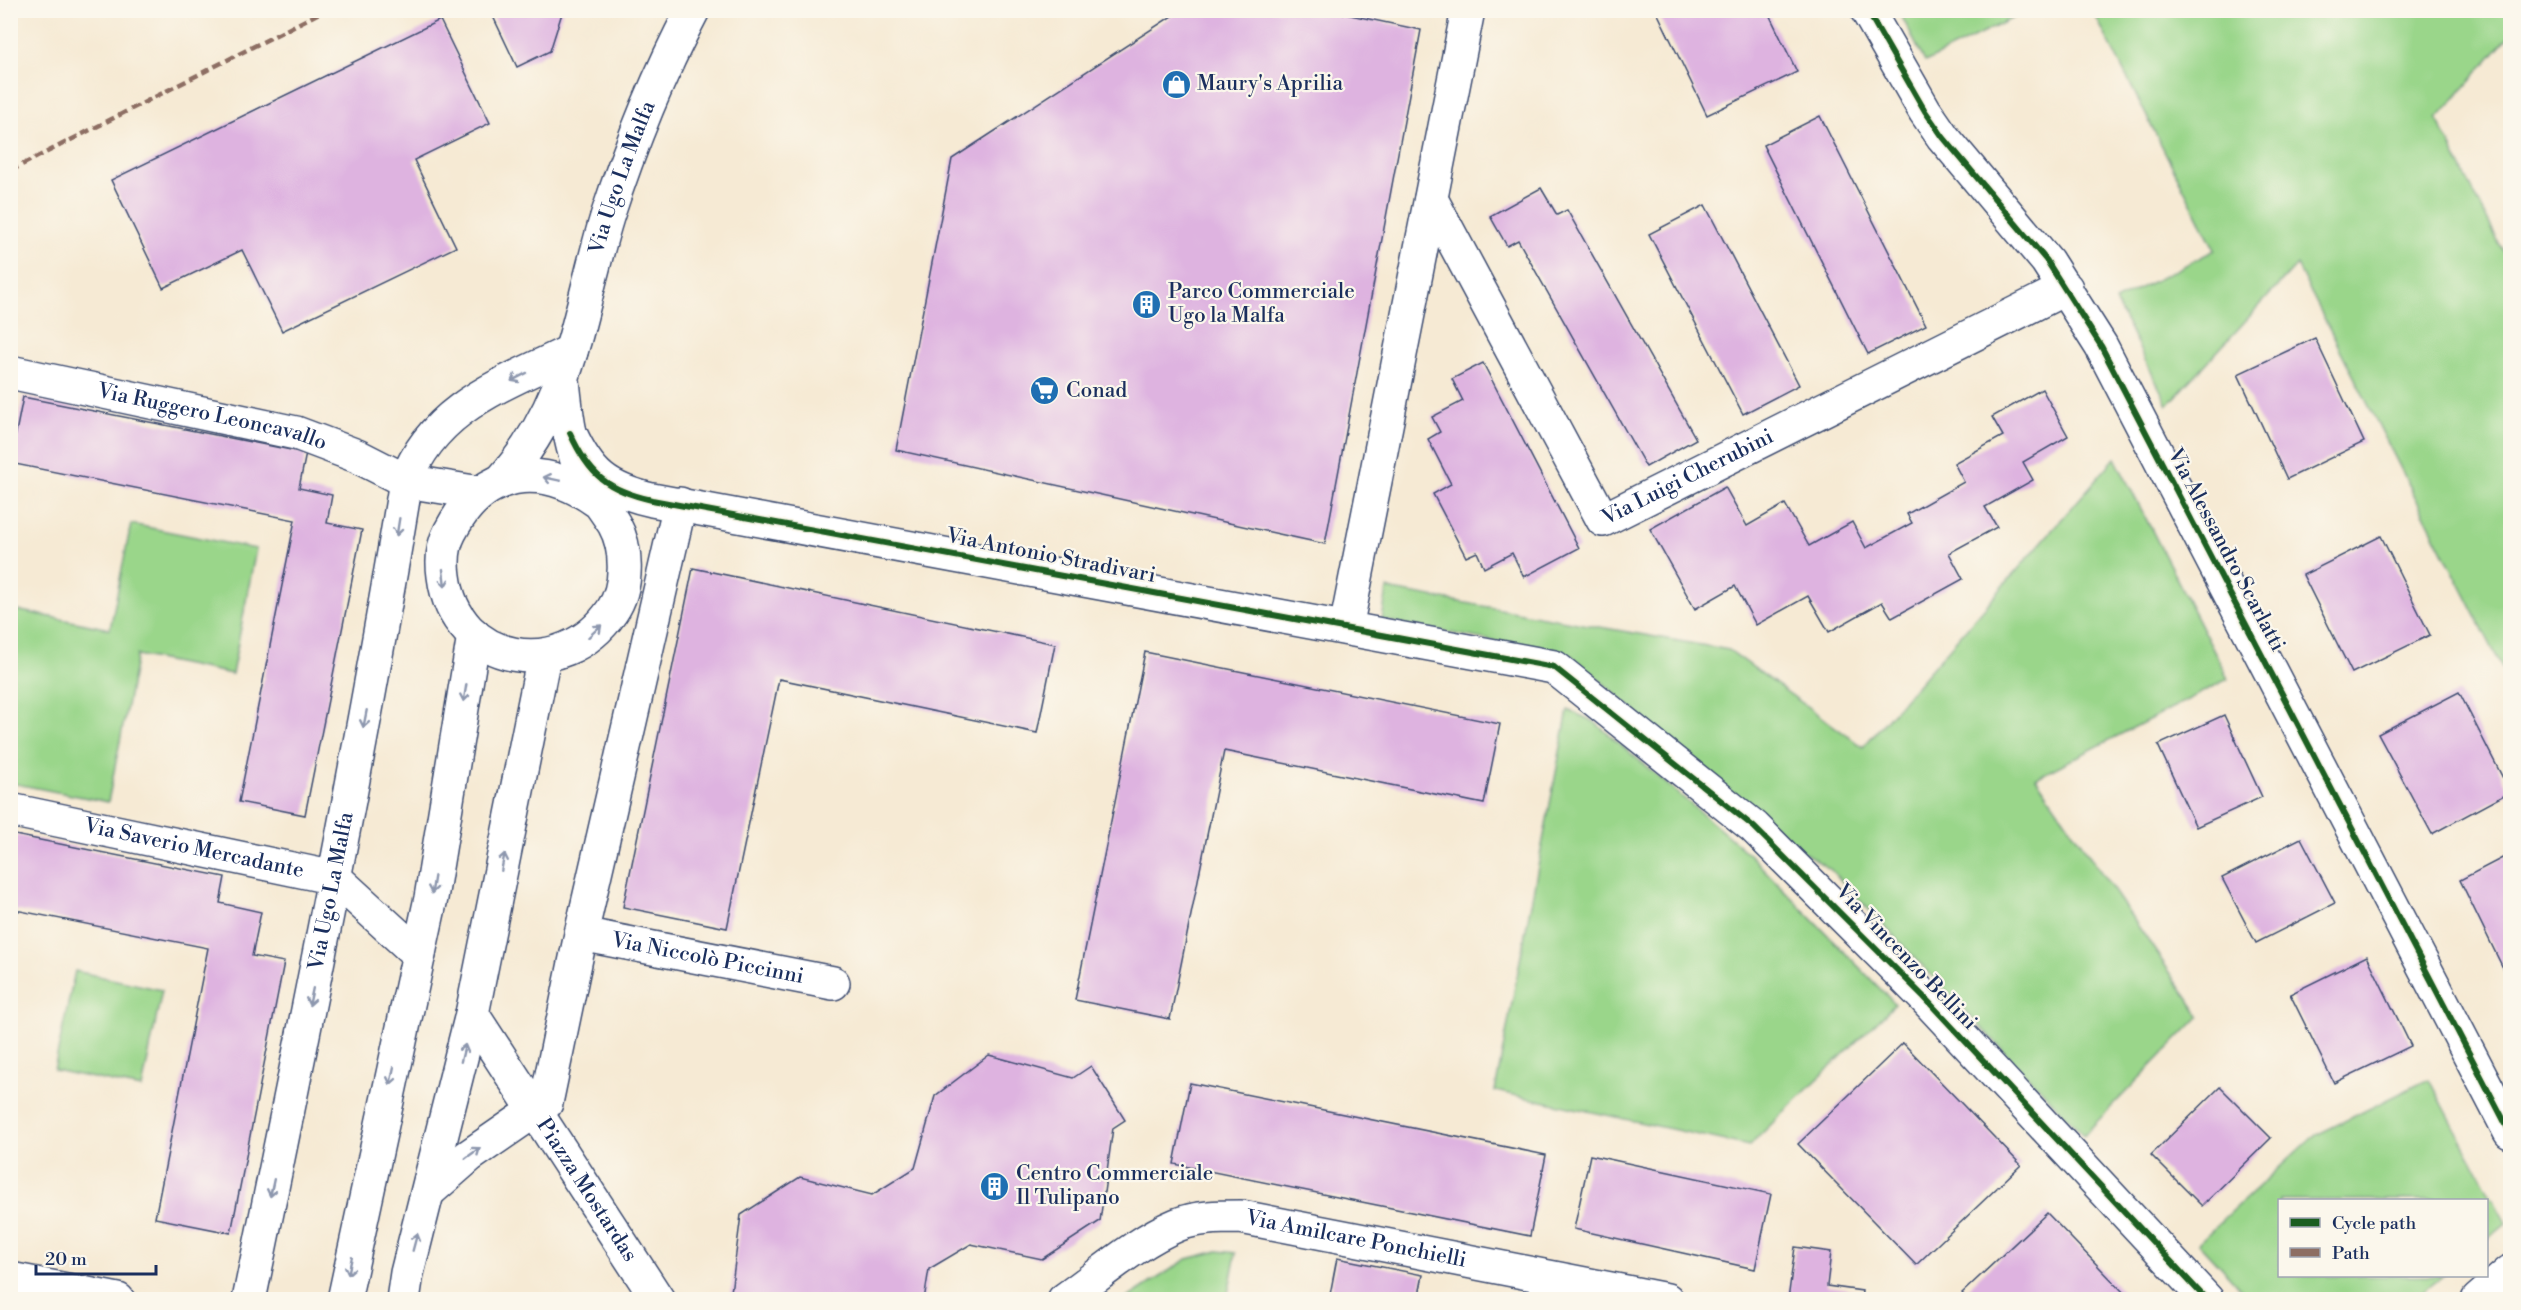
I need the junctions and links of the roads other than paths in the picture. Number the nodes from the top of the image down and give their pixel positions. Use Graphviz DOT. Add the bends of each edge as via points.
graph roads {
  1 [pos="693,10"];
  2 [pos="1468,10"];
  3 [pos="1867,10"];
  4 [pos="1431,199"];
  5 [pos="2066,288"];
  6 [pos="567,366"];
  7 [pos="10,372"];
  8 [pos="570,433"];
  9 [pos="406,481"];
  10 [pos="490,487"];
  11 [pos="597,501"];
  12 [pos="666,502"];
  13 [pos="616,529"];
  14 [pos="1346,628"];
  15 [pos="474,635"];
  16 [pos="544,656"];
  17 [pos="1554,667"];
  18 [pos="10,810"];
  19 [pos="335,878"];
  20 [pos="581,934"];
  21 [pos="418,955"];
  22 [pos="833,983"];
  23 [pos="472,1014"];
  24 [pos="535,1111"];
  25 [pos="2511,1132"];
  26 [pos="429,1191"];
  27 [pos="2511,1272"];
  28 [pos="10,1279"];
  29 [pos="118,1299"];
  30 [pos="249,1299"];
  31 [pos="344,1299"];
  32 [pos="403,1299"];
  33 [pos="658,1299"];
  34 [pos="1064,1299"];
  35 [pos="1667,1299"];
  36 [pos="2207,1299"];
  37 [pos="2478,1299"];
  1 -- 6 [label="street, Via Ugo La Malfa" via="639,129 607,218"];
  2 -- 4 [label="street"];
  3 -- 5 [label="street, Via Alessandro Scarlatti" via="1942,137"];
  4 -- 5 [label="street, Via Luigi Cherubini" via="1603,520"];
  4 -- 14 [label="street"];
  5 -- 25 [label="street, Via Alessandro Scarlatti" via="2101,346"];
  6 -- 8 [label="street, Via Ugo La Malfa"];
  6 -- 9 [label="street, Via Ugo La Malfa, one-way" via="488,392 445,420 424,444"];
  6 -- 10 [label="street, Via Ugo La Malfa" via="550,410 519,461"];
  7 -- 9 [label="street, Via Ruggero Leoncavallo" via="296,433 357,456"];
  8 -- 11 [label="street, Via Ugo La Malfa" via="579,466"];
  8 -- 12 [label="street, Via Antonio Stradivari" via="580,456 607,483 623,494"];
  9 -- 10 [label="street, Via Ugo La Malfa"];
  9 -- 19 [label="street, Via Ugo La Malfa, one-way"];
  11 -- 10 [label="street, Via Ugo La Malfa, one-way" via="576,486 552,477 526,475"];
  10 -- 15 [label="street, Via Ugo La Malfa, one-way" via="460,512 442,562 446,589 456,615"];
  11 -- 13 [label="street, Via Ugo La Malfa"];
  12 -- 13 [label="street" via="630,513"];
  12 -- 14 [label="street, Via Antonio Stradivari"];
  12 -- 20 [label="street"];
  16 -- 13 [label="street, Via Ugo La Malfa, one-way" via="572,649 596,632 614,609 623,581 624,552"];
  14 -- 17 [label="street, Via Antonio Stradivari"];
  15 -- 16 [label="street, Via Ugo La Malfa" via="495,649 519,656"];
  15 -- 21 [label="street, one-way"];
  23 -- 16 [label="street, one-way"];
  17 -- 36 [label="street, Via Vincenzo Bellini" via="1754,828 1924,998"];
  18 -- 19 [label="street, Via Saverio Mercadante"];
  19 -- 21 [label="street"];
  19 -- 30 [label="street, Via Ugo La Malfa, one-way"];
  20 -- 22 [label="street, Via Niccolò Piccinni"];
  20 -- 24 [label="street, Piazza Mostardas" via="546,1103"];
  21 -- 31 [label="street, one-way"];
  23 -- 24 [label="street, Piazza Mostardas"];
  26 -- 23 [label="street, one-way"];
  26 -- 24 [label="street, Piazza Mostardas, one-way" via="469,1156"];
  24 -- 33 [label="street, Piazza Mostardas"];
  32 -- 26 [label="street, one-way"];
  27 -- 37 [label="street"];
  28 -- 29 [label="street"];
  34 -- 35 [label="street, Via Amilcare Ponchielli" via="1149,1240 1178,1225 1241,1217"];
}
